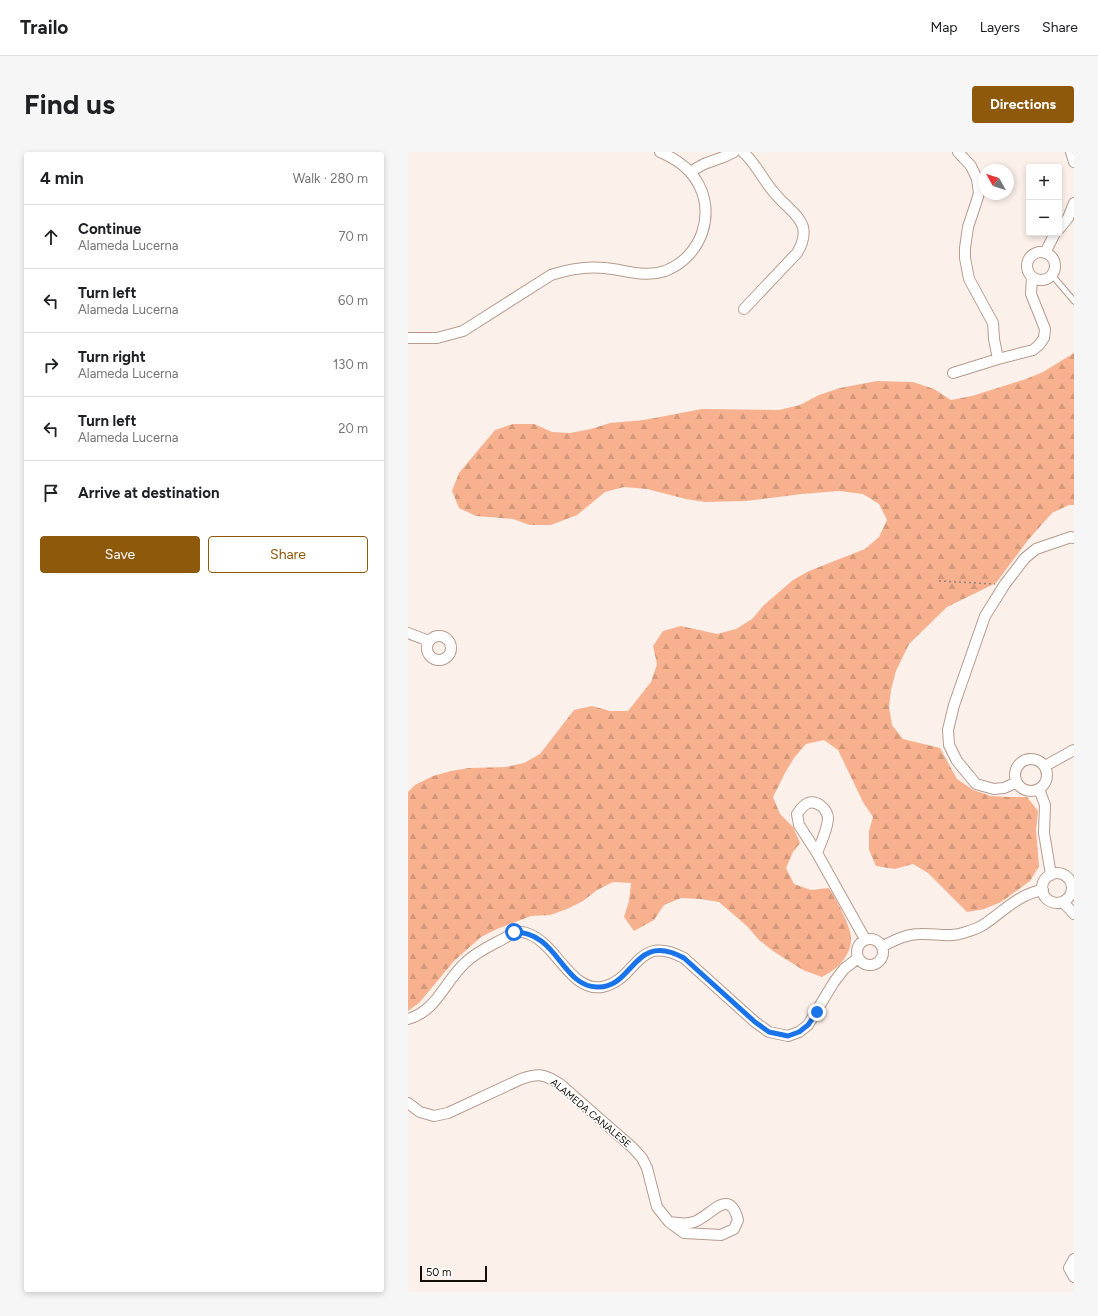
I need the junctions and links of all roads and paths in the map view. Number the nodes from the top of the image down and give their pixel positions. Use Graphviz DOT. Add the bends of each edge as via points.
graph roads {
  1 [pos="660,152"];
  2 [pos="734,152"];
  3 [pos="743,152"];
  4 [pos="958,152"];
  5 [pos="1071,152"];
  6 [pos="1074,162"];
  7 [pos="690,172"];
  8 [pos="1074,203"];
  9 [pos="1062,225"];
  10 [pos="1054,236"];
  11 [pos="1045,253"];
  12 [pos="1052,274"];
  13 [pos="1032,277"];
  14 [pos="1074,302"];
  15 [pos="744,309"];
  16 [pos="408,338"];
  17 [pos="998,359"];
  18 [pos="954,373"];
  19 [pos="1074,538"];
  20 [pos="939,581"];
  21 [pos="1005,584"];
  22 [pos="408,633"];
  23 [pos="428,641"];
  24 [pos="1074,750"];
  25 [pos="1045,766"];
  26 [pos="1017,782"];
  27 [pos="1039,789"];
  28 [pos="817,853"];
  29 [pos="1051,875"];
  30 [pos="1043,890"];
  31 [pos="1063,902"];
  32 [pos="1074,914"];
  33 [pos="865,939"];
  34 [pos="883,946"];
  35 [pos="858,958"];
  36 [pos="408,1019"];
  37 [pos="408,1102"];
  38 [pos="669,1222"];
  39 [pos="1074,1259"];
  40 [pos="1074,1277"];
  1 -- 7 [label="street"];
  2 -- 7 [label="street"];
  3 -- 15 [label="street" via="778,198 798,217 804,233 797,253"];
  4 -- 17 [label="street" via="975,172 978,186 965,248 969,279 992,319"];
  5 -- 6 [label="street"];
  7 -- 16 [label="street" via="702,193 706,218 696,246 674,267 650,274 633,274 595,267 573,269 551,275 463,330 437,338"];
  8 -- 9 [label="street"];
  10 -- 11 [label="street"];
  11 -- 12 [label="street" via="1054,262"];
  11 -- 13 [label="street" via="1036,253 1030,258 1027,266"];
  12 -- 13 [label="street" via="1045,280"];
  12 -- 14 [label="lane"];
  13 -- 17 [label="street" via="1031,294 1044,325 1044,338 1033,350"];
  17 -- 18 [label="street"];
  19 -- 21 [label="street" via="1036,549 1025,558"];
  20 -- 21 [label="path"];
  21 -- 26 [label="street" via="985,616 948,730 949,745 956,761 976,784 994,789"];
  22 -- 23 [label="street"];
  24 -- 25 [label="street"];
  25 -- 26 [label="street" via="1037,759 1026,760 1018,766 1015,777"];
  25 -- 27 [label="street" via="1048,776"];
  26 -- 27 [label="street" via="1025,789"];
  27 -- 29 [label="street" via="1045,805 1044,833"];
  28 -- 33 [label="street"];
  29 -- 30 [label="street" via="1044,881"];
  29 -- 31 [label="street" via="1065,875 1071,882 1072,891"];
  30 -- 31 [label="street" via="1050,901"];
  30 -- 34 [label="street" via="1033,891 1018,899 981,926 961,934 907,935"];
  31 -- 32 [label="street"];
  33 -- 34 [label="street" via="878,940"];
  33 -- 35 [label="street" via="858,947"];
  34 -- 35 [label="street" via="882,959 876,964 863,963"];
  35 -- 36 [label="street" via="844,969 834,982 808,1025 788,1036 769,1032 755,1022 684,958 672,952 650,951 608,986 587,986 575,979 541,940 525,932 514,932 465,963 435,1002 423,1013"];
  37 -- 38 [label="street, ALAMEDA CANALESE" via="420,1112 434,1116 448,1113 522,1079 534,1075 547,1076 560,1084 642,1158 658,1207"];
  38 -- 38 [label="street, ALAMEDA CANALESE" via="684,1233 720,1235 734,1229 738,1220 736,1210 729,1204 721,1204 694,1222"];
  39 -- 40 [label="street" via="1069,1268"];
}
